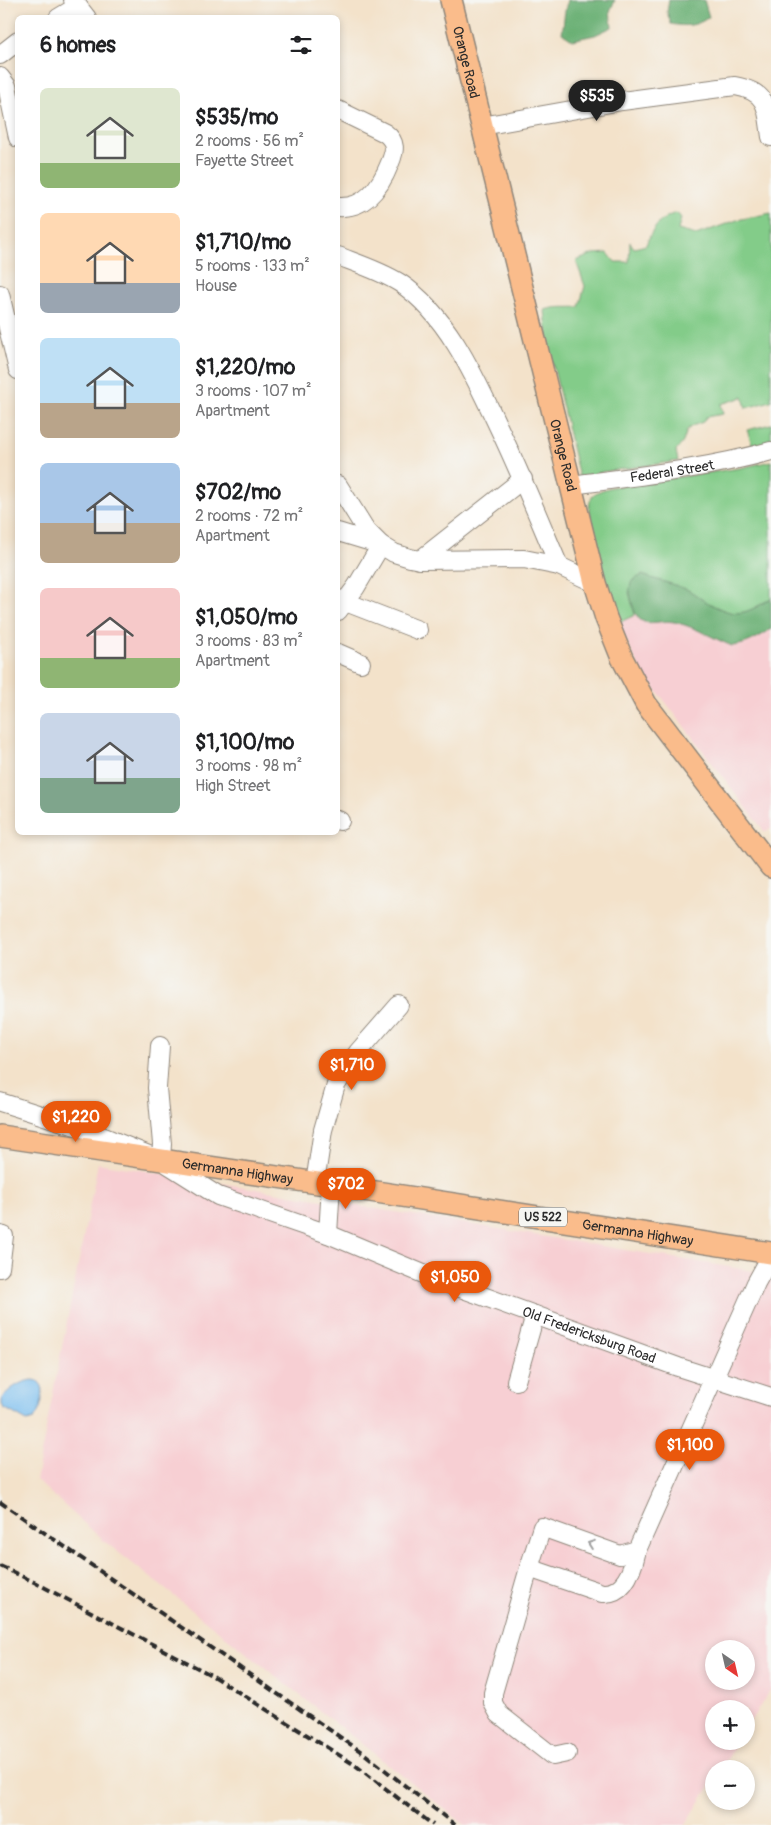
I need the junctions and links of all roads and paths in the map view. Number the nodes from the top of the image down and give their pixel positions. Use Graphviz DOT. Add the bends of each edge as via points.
graph roads {
  1 [pos="451,0"];
  2 [pos="79,8"];
  3 [pos="64,15"];
  4 [pos="15,44"];
  5 [pos="0,56"];
  6 [pos="0,76"];
  7 [pos="340,111"];
  8 [pos="15,124"];
  9 [pos="482,126"];
  10 [pos="771,137"];
  11 [pos="340,207"];
  12 [pos="340,257"];
  13 [pos="0,294"];
  14 [pos="15,357"];
  15 [pos="771,451"];
  16 [pos="523,479"];
  17 [pos="572,486"];
  18 [pos="340,487"];
  19 [pos="340,533"];
  20 [pos="381,545"];
  21 [pos="420,560"];
  22 [pos="559,566"];
  23 [pos="595,583"];
  24 [pos="340,604"];
  25 [pos="418,630"];
  26 [pos="340,654"];
  27 [pos="361,663"];
  28 [pos="771,867"];
  29 [pos="399,1005"];
  30 [pos="160,1046"];
  31 [pos="0,1102"];
  32 [pos="0,1136"];
  33 [pos="161,1160"];
  34 [pos="323,1184"];
  35 [pos="328,1234"];
  36 [pos="0,1235"];
  37 [pos="771,1254"];
  38 [pos="0,1268"];
  39 [pos="535,1315"];
  40 [pos="713,1378"];
  41 [pos="516,1380"];
  42 [pos="771,1396"];
  43 [pos="637,1550"];
  44 [pos="529,1568"];
  45 [pos="566,1753"];
  1 -- 9 [label="main road, Orange Road"];
  2 -- 3 [label="street"];
  4 -- 5 [label="street"];
  6 -- 8 [label="street" via="7,86"];
  7 -- 11 [label="street" via="386,132 395,145 395,151 378,188 356,204"];
  9 -- 10 [label="street" via="622,101 735,86 746,88 764,102"];
  9 -- 17 [label="main road, Orange Road"];
  12 -- 16 [label="street" via="377,270 419,298 461,352"];
  13 -- 14 [label="street"];
  15 -- 17 [label="street, Federal Street" via="697,468"];
  16 -- 21 [label="street"];
  16 -- 22 [label="street"];
  17 -- 23 [label="main road, Orange Road"];
  18 -- 20 [label="street" via="366,530"];
  19 -- 20 [label="street"];
  20 -- 21 [label="street"];
  20 -- 24 [label="street" via="356,587"];
  21 -- 22 [label="street" via="524,559"];
  22 -- 23 [label="street"];
  23 -- 28 [label="main road, Orange Road" via="622,658 646,704"];
  24 -- 25 [label="street"];
  26 -- 27 [label="street"];
  29 -- 34 [label="street" via="358,1052 336,1085 322,1130"];
  30 -- 33 [label="street" via="157,1088"];
  31 -- 33 [label="street, Old Fredericksburg Road" via="68,1122"];
  32 -- 33 [label="main road, Germanna Highway / US 522"];
  33 -- 34 [label="main road, Germanna Highway / US 522"];
  33 -- 35 [label="street, Old Fredericksburg Road" via="218,1196"];
  34 -- 35 [label="street"];
  34 -- 37 [label="main road, Germanna Highway / US 522"];
  35 -- 39 [label="street, Old Fredericksburg Road" via="433,1278"];
  36 -- 38 [label="street" via="4,1236"];
  37 -- 40 [label="street"];
  39 -- 40 [label="street, Old Fredericksburg Road"];
  39 -- 41 [label="street"];
  40 -- 42 [label="street, Old Fredericksburg Road"];
  40 -- 43 [label="street"];
  43 -- 44 [label="street" via="626,1581 612,1592 602,1593"];
  43 -- 44 [label="street, one-way" via="620,1555 542,1527"];
  44 -- 45 [label="street" via="493,1693 493,1703 499,1714 550,1754"];
}
